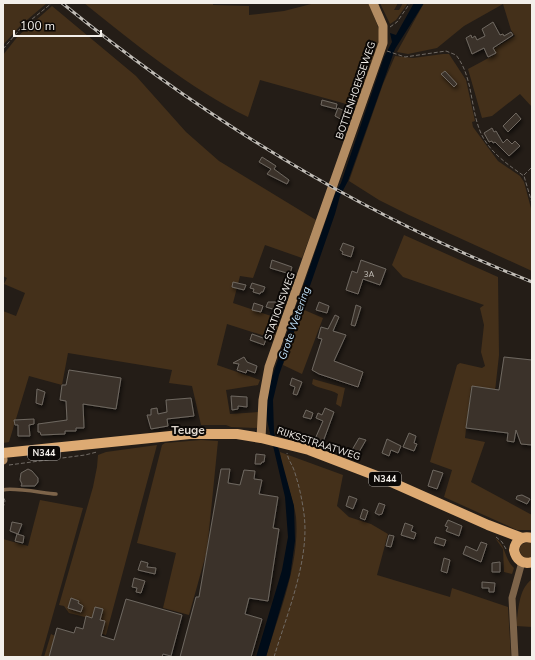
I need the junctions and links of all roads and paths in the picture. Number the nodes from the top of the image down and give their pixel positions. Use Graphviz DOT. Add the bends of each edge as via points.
graph roads {
  1 [pos="52,3"];
  2 [pos="372,3"];
  3 [pos="410,3"];
  4 [pos="384,30"];
  5 [pos="3,49"];
  6 [pos="386,50"];
  7 [pos="532,167"];
  8 [pos="524,176"];
  9 [pos="334,184"];
  10 [pos="532,203"];
  11 [pos="265,439"];
  12 [pos="84,445"];
  13 [pos="100,451"];
  14 [pos="288,451"];
  15 [pos="3,453"];
  16 [pos="3,459"];
  17 [pos="3,466"];
  18 [pos="3,477"];
  19 [pos="3,482"];
  20 [pos="3,490"];
  21 [pos="3,494"];
  22 [pos="56,494"];
  23 [pos="3,508"];
  24 [pos="488,525"];
  25 [pos="527,538"];
  26 [pos="514,548"];
  27 [pos="527,562"];
  28 [pos="274,657"];
  29 [pos="514,657"];
  1 -- 5 [label="path" via="21,28"];
  2 -- 4 [label="street, BOTTENHOEKSEWEG"];
  3 -- 4 [label="path" via="397,22"];
  4 -- 9 [label="street, BOTTENHOEKSEWEG" via="383,43"];
  6 -- 8 [label="path, BOTTENHOEKSEWEG" via="405,57 446,50 454,53 466,74 481,134 502,161"];
  7 -- 8 [label="path"];
  8 -- 10 [label="path"];
  9 -- 11 [label="street, STATIONSWEG" via="268,367 263,400"];
  11 -- 12 [label="main road, RIJKSSTRAATWEG / N344" via="214,433"];
  11 -- 24 [label="main road, RIJKSSTRAATWEG / N344" via="309,450 382,478"];
  12 -- 15 [label="main road, RIJKSSTRAATWEG / N344"];
  12 -- 16 [label="main road, RIJKSSTRAATWEG / N344"];
  13 -- 17 [label="path"];
  14 -- 28 [label="path" via="302,503 303,549 291,602"];
  18 -- 19 [label="path"];
  20 -- 22 [label="lane" via="11,488"];
  21 -- 23 [label="path"];
  24 -- 25 [label="main road, RIJKSSTRAATWEG / N344"];
  24 -- 26 [label="main road, RIJKSSTRAATWEG / N344" via="512,542"];
  25 -- 26 [label="main road, N344" via="516,543"];
  26 -- 27 [label="main road, N344" via="516,558"];
  27 -- 29 [label="street" via="512,598"];
}
